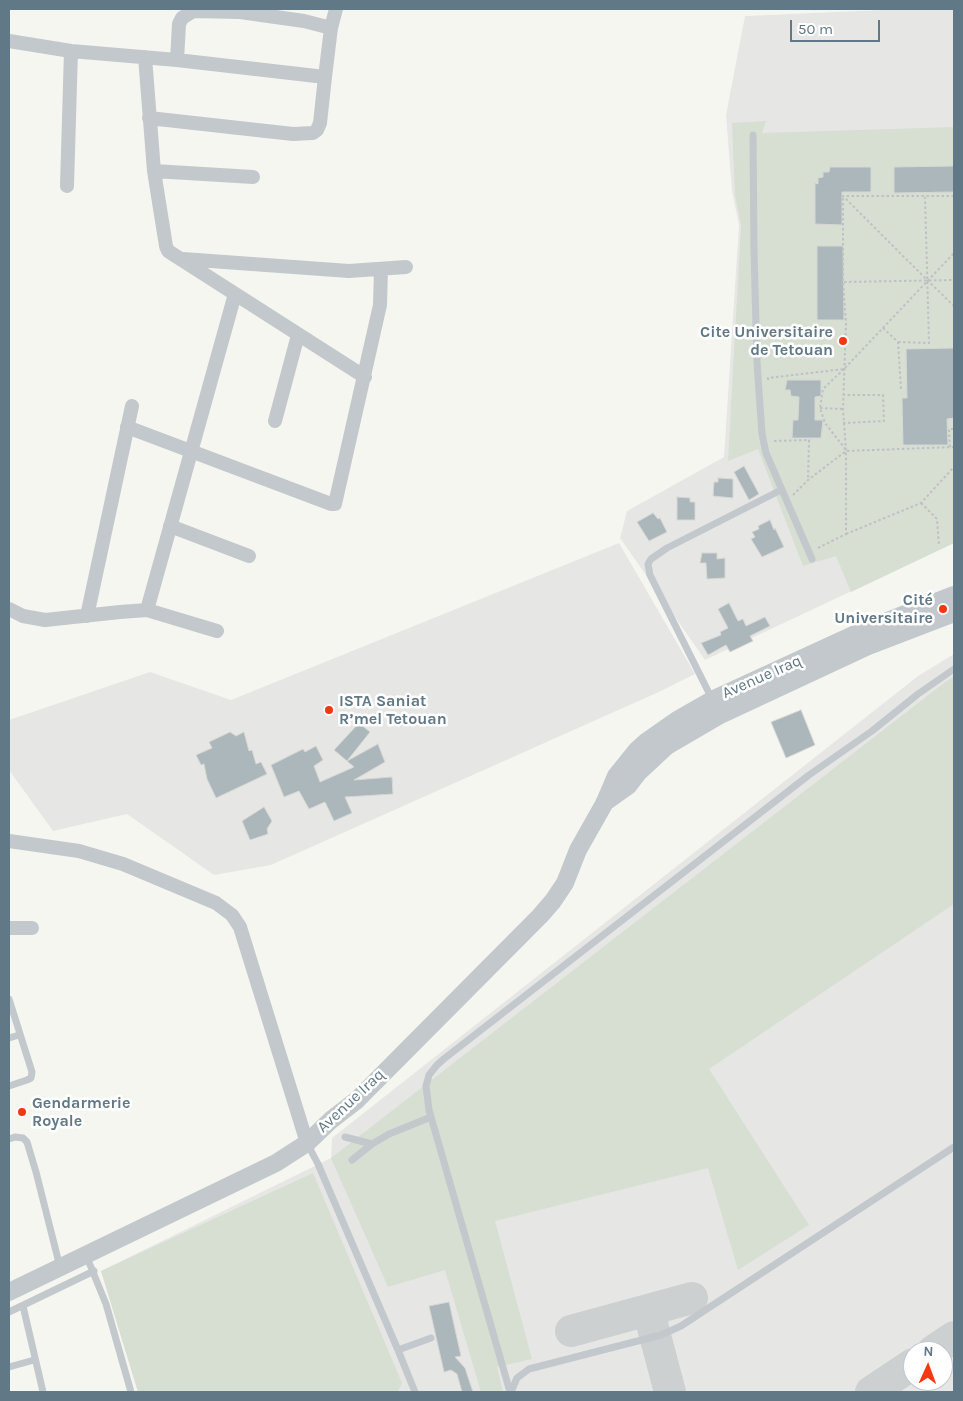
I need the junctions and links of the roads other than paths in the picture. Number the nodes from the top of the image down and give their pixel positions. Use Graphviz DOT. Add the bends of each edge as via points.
graph roads {
  1 [pos="336,9"];
  2 [pos="241,10"];
  3 [pos="331,28"];
  4 [pos="9,41"];
  5 [pos="71,51"];
  6 [pos="145,57"];
  7 [pos="176,60"];
  8 [pos="325,77"];
  9 [pos="149,118"];
  10 [pos="753,135"];
  11 [pos="154,170"];
  12 [pos="253,177"];
  13 [pos="67,186"];
  14 [pos="181,259"];
  15 [pos="406,267"];
  16 [pos="381,269"];
  17 [pos="235,294"];
  18 [pos="298,335"];
  19 [pos="365,377"];
  20 [pos="132,406"];
  21 [pos="275,421"];
  22 [pos="127,427"];
  23 [pos="191,451"];
  24 [pos="781,490"];
  25 [pos="170,526"];
  26 [pos="810,555"];
  27 [pos="249,556"];
  28 [pos="954,594"];
  29 [pos="9,609"];
  30 [pos="147,610"];
  31 [pos="954,613"];
  32 [pos="87,616"];
  33 [pos="217,631"];
  34 [pos="954,669"];
  35 [pos="712,700"];
  36 [pos="604,804"];
  37 [pos="9,841"];
  38 [pos="9,928"];
  39 [pos="32,928"];
  40 [pos="9,999"];
  41 [pos="19,1035"];
  42 [pos="9,1038"];
  43 [pos="9,1086"];
  44 [pos="431,1117"];
  45 [pos="345,1137"];
  46 [pos="9,1139"];
  47 [pos="307,1143"];
  48 [pos="372,1144"];
  49 [pos="954,1147"];
  50 [pos="352,1160"];
  51 [pos="90,1263"];
  52 [pos="60,1267"];
  53 [pos="9,1292"];
  54 [pos="23,1306"];
  55 [pos="9,1312"];
  56 [pos="431,1338"];
  57 [pos="398,1350"];
  58 [pos="34,1360"];
  59 [pos="9,1367"];
  60 [pos="43,1392"];
  61 [pos="131,1392"];
  62 [pos="414,1392"];
  63 [pos="510,1392"];
  1 -- 3 [label="street"];
  2 -- 3 [label="street"];
  2 -- 7 [label="street" via="192,11 187,14 179,24"];
  3 -- 8 [label="street"];
  4 -- 5 [label="street"];
  5 -- 6 [label="street"];
  5 -- 13 [label="street"];
  6 -- 7 [label="street"];
  6 -- 9 [label="street"];
  7 -- 8 [label="street"];
  8 -- 9 [label="street" via="320,124 313,133 294,134"];
  9 -- 11 [label="street"];
  10 -- 24 [label="lane" via="759,406 764,448"];
  11 -- 12 [label="street"];
  11 -- 14 [label="street" via="166,246"];
  14 -- 16 [label="street" via="349,271"];
  14 -- 17 [label="street"];
  15 -- 16 [label="street"];
  16 -- 19 [label="street" via="380,305"];
  17 -- 18 [label="street"];
  17 -- 23 [label="street"];
  18 -- 19 [label="street"];
  18 -- 21 [label="street"];
  19 -- 23 [label="street" via="335,504"];
  20 -- 22 [label="street"];
  22 -- 23 [label="street"];
  22 -- 32 [label="street"];
  23 -- 25 [label="street"];
  24 -- 26 [label="lane"];
  24 -- 35 [label="lane" via="667,548 648,564 650,575"];
  25 -- 27 [label="street"];
  25 -- 30 [label="street"];
  28 -- 35 [label="street, Avenue Iraq" via="862,631"];
  29 -- 32 [label="street" via="40,620"];
  30 -- 32 [label="street"];
  30 -- 33 [label="street"];
  31 -- 36 [label="street, Avenue Iraq" via="868,646 720,715 667,746 628,786"];
  34 -- 44 [label="lane" via="809,775 437,1065 426,1086"];
  35 -- 36 [label="street, Avenue Iraq" via="660,731 637,750 616,776"];
  36 -- 47 [label="street, Avenue Iraq" via="578,850 565,883 540,916 357,1100"];
  37 -- 47 [label="street" via="79,851 115,862 216,903 232,915 240,927"];
  38 -- 39 [label="street"];
  40 -- 41 [label="lane"];
  41 -- 42 [label="lane"];
  41 -- 43 [label="lane" via="32,1072 31,1078"];
  44 -- 48 [label="lane" via="398,1129"];
  44 -- 63 [label="lane"];
  45 -- 48 [label="lane"];
  46 -- 52 [label="lane" via="23,1138 27,1142"];
  47 -- 51 [label="street, Avenue Iraq" via="276,1163"];
  47 -- 57 [label="lane"];
  48 -- 50 [label="lane"];
  49 -- 63 [label="lane" via="672,1332 529,1369 516,1378"];
  51 -- 52 [label="street, Avenue Iraq"];
  51 -- 54 [label="lane"];
  51 -- 61 [label="lane" via="106,1304"];
  52 -- 53 [label="street, Avenue Iraq"];
  54 -- 55 [label="lane"];
  54 -- 58 [label="lane"];
  56 -- 57 [label="lane"];
  57 -- 62 [label="lane"];
  58 -- 59 [label="lane"];
  58 -- 60 [label="lane"];
}
